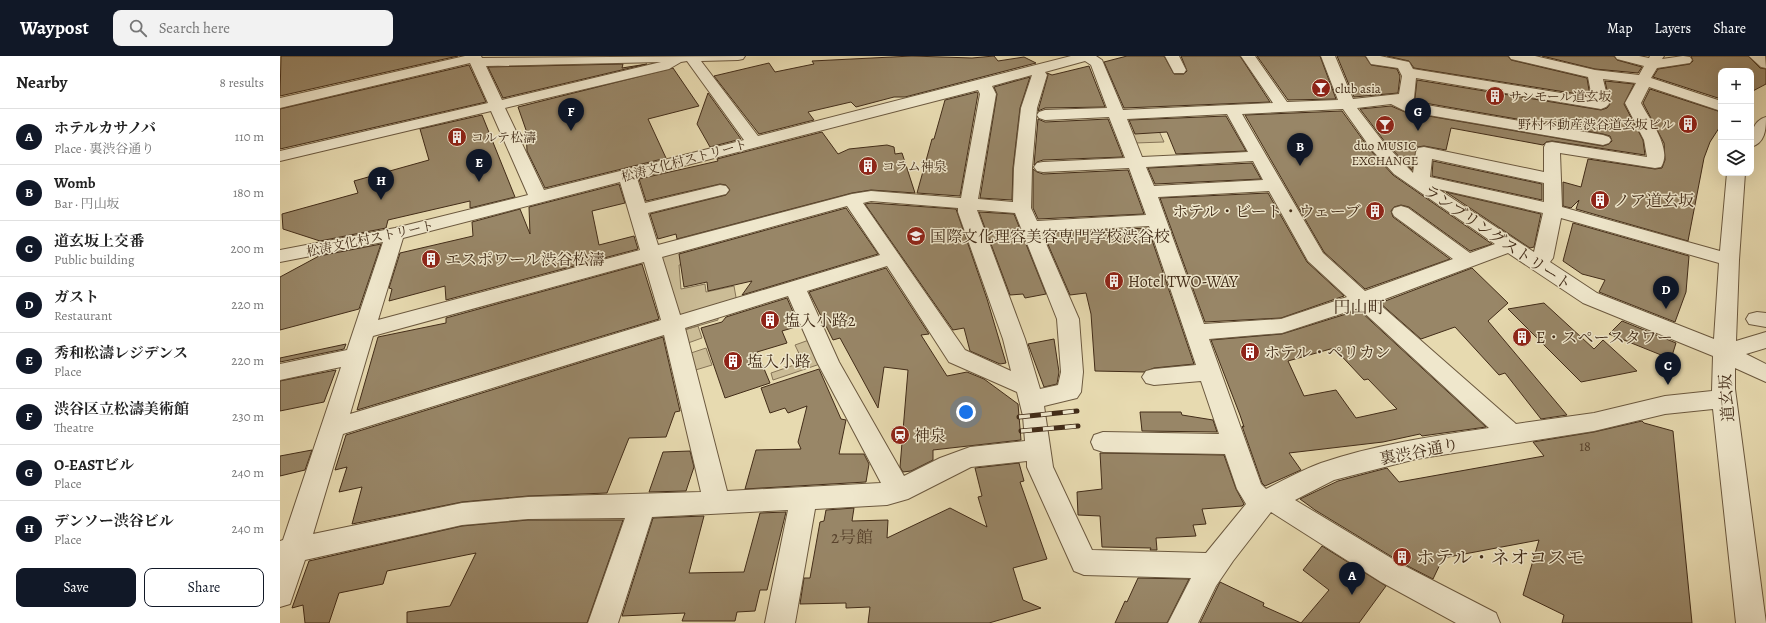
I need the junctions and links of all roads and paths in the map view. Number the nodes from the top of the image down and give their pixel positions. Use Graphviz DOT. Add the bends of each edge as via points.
graph roads {
  1 [pos="738,56"];
  2 [pos="1087,56"];
  3 [pos="1172,56"];
  4 [pos="1248,56"];
  5 [pos="1328,56"];
  6 [pos="1373,56"];
  7 [pos="1516,56"];
  8 [pos="1622,56"];
  9 [pos="1756,56"];
  10 [pos="681,57"];
  11 [pos="475,59"];
  12 [pos="1656,60"];
  13 [pos="1686,60"];
  14 [pos="1047,63"];
  15 [pos="1766,64"];
  16 [pos="1407,65"];
  17 [pos="1179,70"];
  18 [pos="1595,74"];
  19 [pos="1643,80"];
  20 [pos="983,84"];
  21 [pos="1395,100"];
  22 [pos="280,103"];
  23 [pos="498,104"];
  24 [pos="1347,104"];
  25 [pos="1718,105"];
  26 [pos="1283,107"];
  27 [pos="1232,109"];
  28 [pos="1116,114"];
  29 [pos="1045,115"];
  30 [pos="1754,117"];
  31 [pos="1604,122"];
  32 [pos="1766,122"];
  33 [pos="1752,140"];
  34 [pos="754,142"];
  35 [pos="280,156"];
  36 [pos="1259,156"];
  37 [pos="1617,157"];
  38 [pos="1136,163"];
  39 [pos="1043,167"];
  40 [pos="627,175"];
  41 [pos="1736,176"];
  42 [pos="1415,179"];
  43 [pos="1552,179"];
  44 [pos="1275,185"];
  45 [pos="720,190"];
  46 [pos="1148,192"];
  47 [pos="539,198"];
  48 [pos="852,199"];
  49 [pos="968,203"];
  50 [pos="1022,208"];
  51 [pos="639,210"];
  52 [pos="1553,210"];
  53 [pos="1400,212"];
  54 [pos="1156,220"];
  55 [pos="1030,227"];
  56 [pos="395,234"];
  57 [pos="1511,245"];
  58 [pos="652,252"];
  59 [pos="280,256"];
  60 [pos="891,258"];
  61 [pos="1467,260"];
  62 [pos="1729,260"];
  63 [pos="1535,261"];
  64 [pos="795,288"];
  65 [pos="1361,300"];
  66 [pos="673,325"];
  67 [pos="364,331"];
  68 [pos="1197,332"];
  69 [pos="1766,340"];
  70 [pos="1724,352"];
  71 [pos="356,356"];
  72 [pos="280,372"];
  73 [pos="1210,372"];
  74 [pos="1766,374"];
  75 [pos="1154,377"];
  76 [pos="1029,393"];
  77 [pos="1724,399"];
  78 [pos="333,428"];
  79 [pos="1512,434"];
  80 [pos="1103,442"];
  81 [pos="1235,444"];
  82 [pos="1037,450"];
  83 [pos="899,491"];
  84 [pos="803,499"];
  85 [pos="717,502"];
  86 [pos="1267,502"];
  87 [pos="642,506"];
  88 [pos="287,551"];
  89 [pos="1214,566"];
  90 [pos="280,594"];
  91 [pos="603,623"];
  92 [pos="780,623"];
  93 [pos="1183,623"];
  94 [pos="1485,623"];
  95 [pos="1752,623"];
  1 -- 10 [label="street"];
  2 -- 14 [label="street, 松涛文化村ストリート"];
  2 -- 28 [label="street" via="1097,63"];
  3 -- 17 [label="street"];
  4 -- 26 [label="street"];
  5 -- 24 [label="street, ランブリングストリート"];
  6 -- 16 [label="street" via="1376,61"];
  7 -- 18 [label="street"];
  8 -- 12 [label="street"];
  9 -- 15 [label="street"];
  10 -- 11 [label="street"];
  10 -- 23 [label="street" via="659,67"];
  10 -- 34 [label="street"];
  11 -- 22 [label="street"];
  11 -- 23 [label="street"];
  12 -- 13 [label="street"];
  12 -- 19 [label="street"];
  14 -- 20 [label="street, 松涛文化村ストリート"];
  14 -- 50 [label="street" via="1040,75 1029,108"];
  16 -- 21 [label="street" via="1406,98"];
  16 -- 31 [label="street"];
  18 -- 19 [label="street"];
  18 -- 31 [label="street"];
  19 -- 25 [label="street"];
  19 -- 37 [label="street" via="1633,103 1638,116 1645,121 1657,156 1655,163"];
  20 -- 34 [label="street, 松涛文化村ストリート"];
  20 -- 49 [label="street" via="988,94"];
  21 -- 24 [label="street"];
  21 -- 31 [label="street" via="1405,106"];
  23 -- 35 [label="street"];
  23 -- 47 [label="street"];
  24 -- 26 [label="street"];
  24 -- 42 [label="street, ランブリングストリート" via="1380,152 1393,166"];
  26 -- 27 [label="street"];
  27 -- 28 [label="street"];
  27 -- 36 [label="street"];
  28 -- 29 [label="street"];
  28 -- 38 [label="street"];
  30 -- 32 [label="street"];
  31 -- 37 [label="street" via="1615,145"];
  32 -- 33 [label="street"];
  34 -- 40 [label="street, 松涛文化村ストリート"];
  36 -- 38 [label="street"];
  36 -- 44 [label="street"];
  37 -- 43 [label="street" via="1552,147"];
  38 -- 39 [label="street"];
  38 -- 46 [label="street"];
  40 -- 47 [label="street, 松涛文化村ストリート"];
  40 -- 51 [label="street"];
  41 -- 62 [label="street, 道玄坂"];
  42 -- 43 [label="street" via="1424,152"];
  42 -- 52 [label="street"];
  42 -- 57 [label="street, ランブリングストリート"];
  43 -- 52 [label="street"];
  44 -- 46 [label="street"];
  44 -- 65 [label="street" via="1315,257"];
  45 -- 51 [label="street"];
  46 -- 54 [label="street"];
  47 -- 56 [label="street, 松涛文化村ストリート"];
  48 -- 49 [label="street" via="871,196"];
  48 -- 58 [label="street"];
  48 -- 60 [label="street"];
  49 -- 50 [label="street"];
  49 -- 76 [label="street" via="967,212 1014,339"];
  50 -- 55 [label="street"];
  51 -- 58 [label="street"];
  52 -- 62 [label="street"];
  52 -- 63 [label="street" via="1543,258"];
  53 -- 61 [label="street"];
  54 -- 55 [label="street"];
  54 -- 68 [label="street"];
  55 -- 76 [label="street" via="1068,319 1072,372 1070,392"];
  56 -- 59 [label="street, 松涛文化村ストリート"];
  56 -- 67 [label="street"];
  57 -- 61 [label="street"];
  57 -- 63 [label="street, ランブリングストリート"];
  58 -- 66 [label="street"];
  58 -- 67 [label="street"];
  60 -- 64 [label="street"];
  60 -- 76 [label="street" via="957,356"];
  61 -- 65 [label="street"];
  62 -- 70 [label="street, 道玄坂"];
  63 -- 70 [label="street, ランブリングストリート" via="1590,298"];
  64 -- 66 [label="street"];
  64 -- 83 [label="street" via="828,362"];
  65 -- 68 [label="street" via="1282,326"];
  65 -- 79 [label="street"];
  66 -- 78 [label="street"];
  66 -- 85 [label="street"];
  67 -- 71 [label="street"];
  68 -- 73 [label="street"];
  69 -- 70 [label="street"];
  70 -- 74 [label="street, ランブリングストリート"];
  70 -- 77 [label="street, 道玄坂"];
  71 -- 72 [label="street"];
  71 -- 78 [label="street"];
  73 -- 75 [label="street"];
  73 -- 81 [label="street"];
  76 -- 82 [label="street" via="1035,416"];
  77 -- 79 [label="street, 裏渋谷通り" via="1665,405 1594,422"];
  77 -- 95 [label="street, 道玄坂"];
  78 -- 88 [label="street"];
  79 -- 86 [label="street, 裏渋谷通り" via="1416,449 1330,471 1303,482"];
  80 -- 81 [label="street"];
  81 -- 86 [label="street" via="1250,489"];
  82 -- 83 [label="street" via="970,458"];
  82 -- 89 [label="street" via="1040,467 1084,562"];
  83 -- 84 [label="street"];
  84 -- 85 [label="street"];
  84 -- 92 [label="street"];
  85 -- 87 [label="street"];
  86 -- 89 [label="street, 裏渋谷通り" via="1227,546"];
  86 -- 94 [label="street"];
  87 -- 88 [label="street" via="528,508 462,514"];
  87 -- 91 [label="street"];
  88 -- 90 [label="street"];
  89 -- 93 [label="street, 裏渋谷通り"];
}
